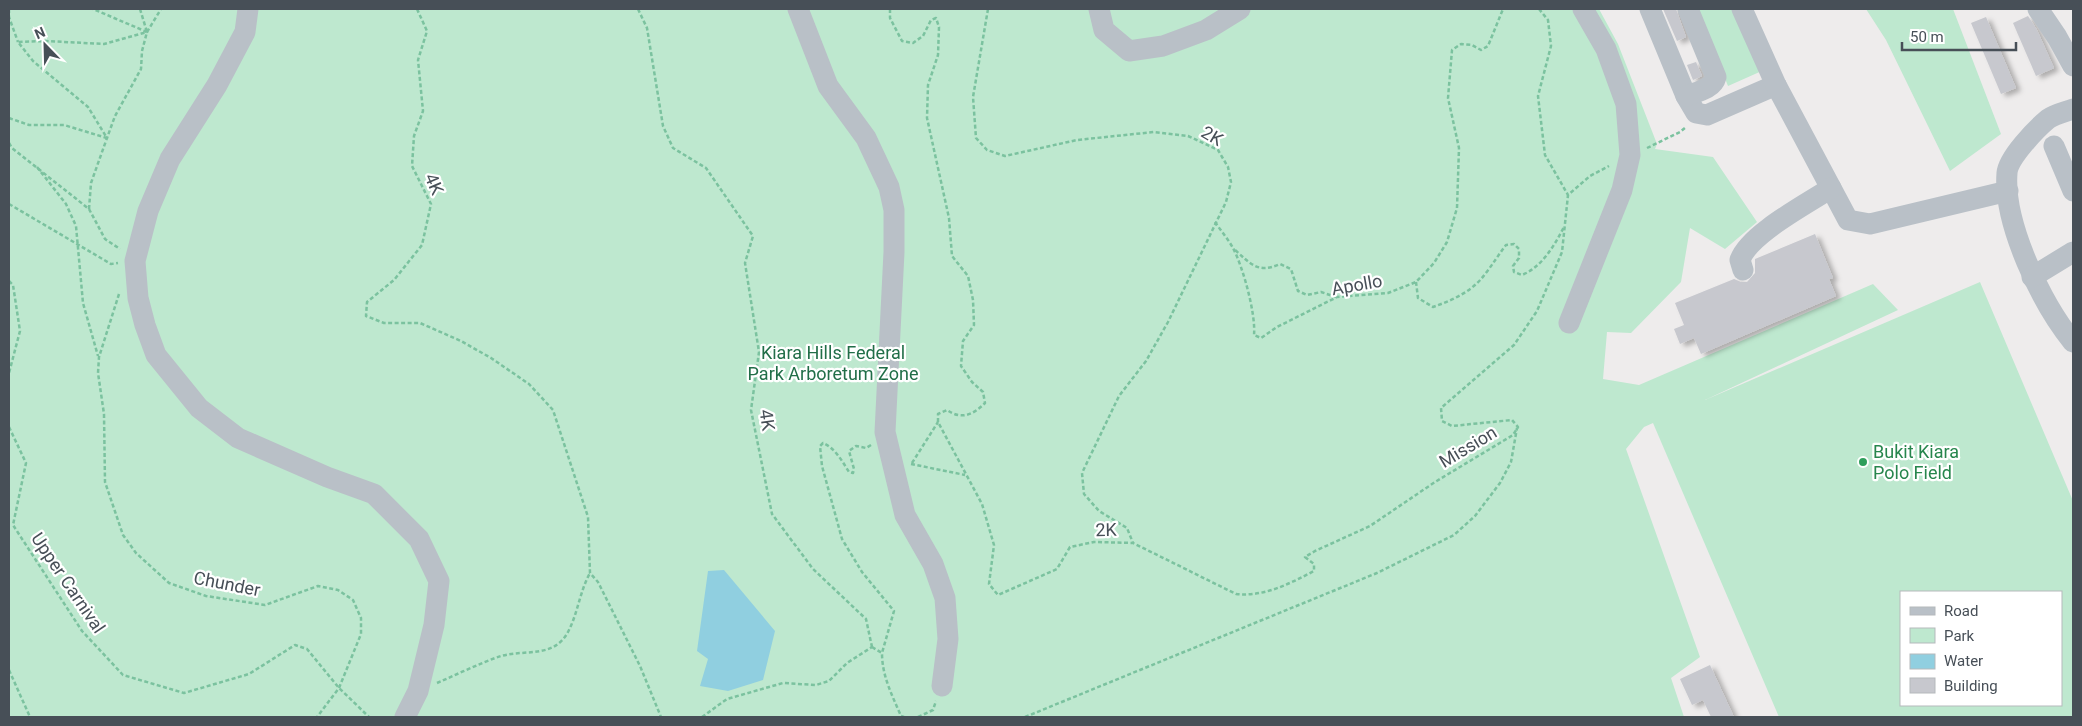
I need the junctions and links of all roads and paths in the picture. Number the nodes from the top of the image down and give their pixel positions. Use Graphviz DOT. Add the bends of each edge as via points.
graph roads {
  1 [pos="9,9"];
  2 [pos="93,9"];
  3 [pos="140,9"];
  4 [pos="161,9"];
  5 [pos="248,9"];
  6 [pos="416,9"];
  7 [pos="638,9"];
  8 [pos="798,9"];
  9 [pos="890,9"];
  10 [pos="988,9"];
  11 [pos="1099,9"];
  12 [pos="1240,9"];
  13 [pos="1502,9"];
  14 [pos="1539,9"];
  15 [pos="1584,9"];
  16 [pos="1650,9"];
  17 [pos="1688,9"];
  18 [pos="1742,9"];
  19 [pos="2038,9"];
  20 [pos="147,32"];
  21 [pos="18,42"];
  22 [pos="2073,66"];
  23 [pos="1776,85"];
  24 [pos="1686,96"];
  25 [pos="2073,109"];
  26 [pos="1700,115"];
  27 [pos="9,118"];
  28 [pos="106,138"];
  29 [pos="9,142"];
  30 [pos="2054,146"];
  31 [pos="1630,155"];
  32 [pos="37,167"];
  33 [pos="1831,188"];
  34 [pos="2008,191"];
  35 [pos="2073,191"];
  36 [pos="1568,196"];
  37 [pos="9,204"];
  38 [pos="89,209"];
  39 [pos="1216,222"];
  40 [pos="1565,226"];
  41 [pos="78,244"];
  42 [pos="1233,249"];
  43 [pos="2073,252"];
  44 [pos="135,261"];
  45 [pos="1743,270"];
  46 [pos="2032,277"];
  47 [pos="9,280"];
  48 [pos="1416,282"];
  49 [pos="123,286"];
  50 [pos="1337,297"];
  51 [pos="1568,323"];
  52 [pos="2073,342"];
  53 [pos="99,357"];
  54 [pos="9,374"];
  55 [pos="938,422"];
  56 [pos="9,427"];
  57 [pos="1518,427"];
  58 [pos="885,432"];
  59 [pos="902,469"];
  60 [pos="965,475"];
  61 [pos="1133,543"];
  62 [pos="590,572"];
  63 [pos="872,647"];
  64 [pos="882,653"];
  65 [pos="9,670"];
  66 [pos="942,686"];
  67 [pos="339,688"];
  68 [pos="418,691"];
  69 [pos="30,717"];
  70 [pos="317,717"];
  71 [pos="369,717"];
  72 [pos="405,717"];
  73 [pos="661,717"];
  74 [pos="702,717"];
  75 [pos="904,717"];
  76 [pos="918,717"];
  77 [pos="1025,717"];
  1 -- 21 [label="path"];
  2 -- 20 [label="path"];
  3 -- 20 [label="path"];
  4 -- 20 [label="path"];
  5 -- 44 [label="street" via="245,32 217,85 170,159 148,212"];
  6 -- 62 [label="path, 4K" via="427,31 418,60 423,111 414,136 412,166 431,204 422,245 394,280 367,302 366,316 384,323 428,326 491,358 535,390 552,410 588,517"];
  7 -- 63 [label="path, 4K" via="647,28 663,126 673,148 706,168 753,236 745,263 759,352 751,410 772,514 813,569 866,619"];
  8 -- 58 [label="street" via="828,86 866,138 889,187 894,210"];
  9 -- 55 [label="path" via="890,18 902,41 913,43 923,36 936,18 939,27 938,56 928,85 927,118 949,218 952,256 968,276 973,300 974,325 963,341 961,366 983,392 985,403 976,412 965,416 947,410 938,414"];
  10 -- 39 [label="path, 2K" via="973,97 976,138 987,150 1005,156 1077,140 1154,132 1188,136 1218,150 1228,167 1231,182"];
  11 -- 12 [label="street" via="1104,30 1129,51 1172,43 1206,30"];
  13 -- 48 [label="path, Apollo" via="1488,46 1481,50 1461,44 1452,50 1448,98 1459,148 1457,208 1447,242 1434,263"];
  14 -- 36 [label="path" via="1548,20 1551,46 1538,96 1545,156"];
  15 -- 31 [label="street" via="1606,49 1626,104"];
  16 -- 24 [label="street"];
  17 -- 24 [label="street" via="1716,77 1710,86"];
  18 -- 23 [label="street"];
  19 -- 22 [label="street"];
  20 -- 21 [label="path" via="104,44"];
  20 -- 28 [label="path" via="141,69"];
  21 -- 28 [label="path" via="33,61 88,107"];
  23 -- 26 [label="street" via="1707,115"];
  23 -- 33 [label="street"];
  24 -- 26 [label="street" via="1692,109"];
  25 -- 34 [label="street" via="2050,118 2023,144 2007,171"];
  26 -- 31 [label="path" via="1680,132"];
  27 -- 28 [label="path" via="29,125 64,125"];
  28 -- 38 [label="path" via="91,183"];
  29 -- 32 [label="path"];
  30 -- 35 [label="street"];
  31 -- 36 [label="path" via="1590,176"];
  31 -- 51 [label="street" via="1622,190"];
  32 -- 38 [label="path"];
  32 -- 41 [label="path" via="66,204 76,226"];
  33 -- 34 [label="street" via="1848,220 1870,224"];
  33 -- 45 [label="street" via="1751,243 1740,260"];
  34 -- 46 [label="street" via="2010,212"];
  36 -- 40 [label="path, Mission"];
  37 -- 41 [label="path"];
  38 -- 44 [label="path" via="106,239"];
  39 -- 42 [label="path, Apollo"];
  39 -- 61 [label="path, 2K" via="1168,322 1146,361 1119,396 1082,473 1084,494 1099,511 1127,528"];
  40 -- 48 [label="path" via="1544,259 1522,275 1514,272 1513,266 1519,258 1519,249 1514,244 1506,245 1484,275 1467,291 1449,301 1433,306 1418,298"];
  40 -- 57 [label="path, Mission" via="1562,252 1537,311 1514,345 1440,408 1442,421 1452,426 1512,420"];
  41 -- 44 [label="path" via="111,264"];
  41 -- 53 [label="path" via="83,303"];
  42 -- 50 [label="path" via="1253,266 1268,270 1280,264 1291,269 1298,291 1306,295 1321,292"];
  42 -- 50 [label="path, Apollo" via="1253,307 1254,335 1261,338"];
  43 -- 46 [label="street"];
  44 -- 68 [label="street" via="138,298 156,355 199,408 238,438 374,494 419,539 439,581 434,624"];
  46 -- 52 [label="street"];
  47 -- 54 [label="path" via="13,285 20,331"];
  48 -- 50 [label="path, Apollo" via="1388,293"];
  49 -- 53 [label="path, Chunder"];
  53 -- 67 [label="path, Chunder" via="105,482 123,535 136,553 169,583 206,596 265,605 318,586 338,590 353,600 361,618 361,634"];
  55 -- 59 [label="path"];
  55 -- 60 [label="path, 2K"];
  56 -- 67 [label="path, Upper Carnival" via="26,463 14,524 82,631 124,674 184,693 249,674 295,645 308,649"];
  57 -- 61 [label="path, Mission" via="1513,435 1370,526 1306,557 1314,564 1314,571 1287,586 1250,596 1236,594"];
  57 -- 77 [label="path" via="1511,462 1500,483 1475,516 1454,534 1377,573"];
  58 -- 59 [label="street"];
  58 -- 64 [label="path" via="877,443 866,448 856,446 849,451 853,473 826,444 820,446 822,466 842,539 862,572 894,611"];
  59 -- 60 [label="path"];
  59 -- 66 [label="street" via="905,515 933,564 945,598 948,639"];
  60 -- 61 [label="path, 2K" via="982,504 994,545 989,584 998,595 1057,569 1070,547 1094,542"];
  62 -- 68 [label="path" via="568,631 554,647 540,652 502,656"];
  62 -- 73 [label="path" via="640,666"];
  63 -- 64 [label="path"];
  63 -- 74 [label="path" via="847,663 829,681 816,685 783,683 727,699"];
  64 -- 75 [label="path" via="882,668 889,690"];
  65 -- 69 [label="path"];
  66 -- 76 [label="path" via="933,710"];
  67 -- 70 [label="path"];
  67 -- 71 [label="path, Upper Carnival"];
  68 -- 72 [label="street"];
}
